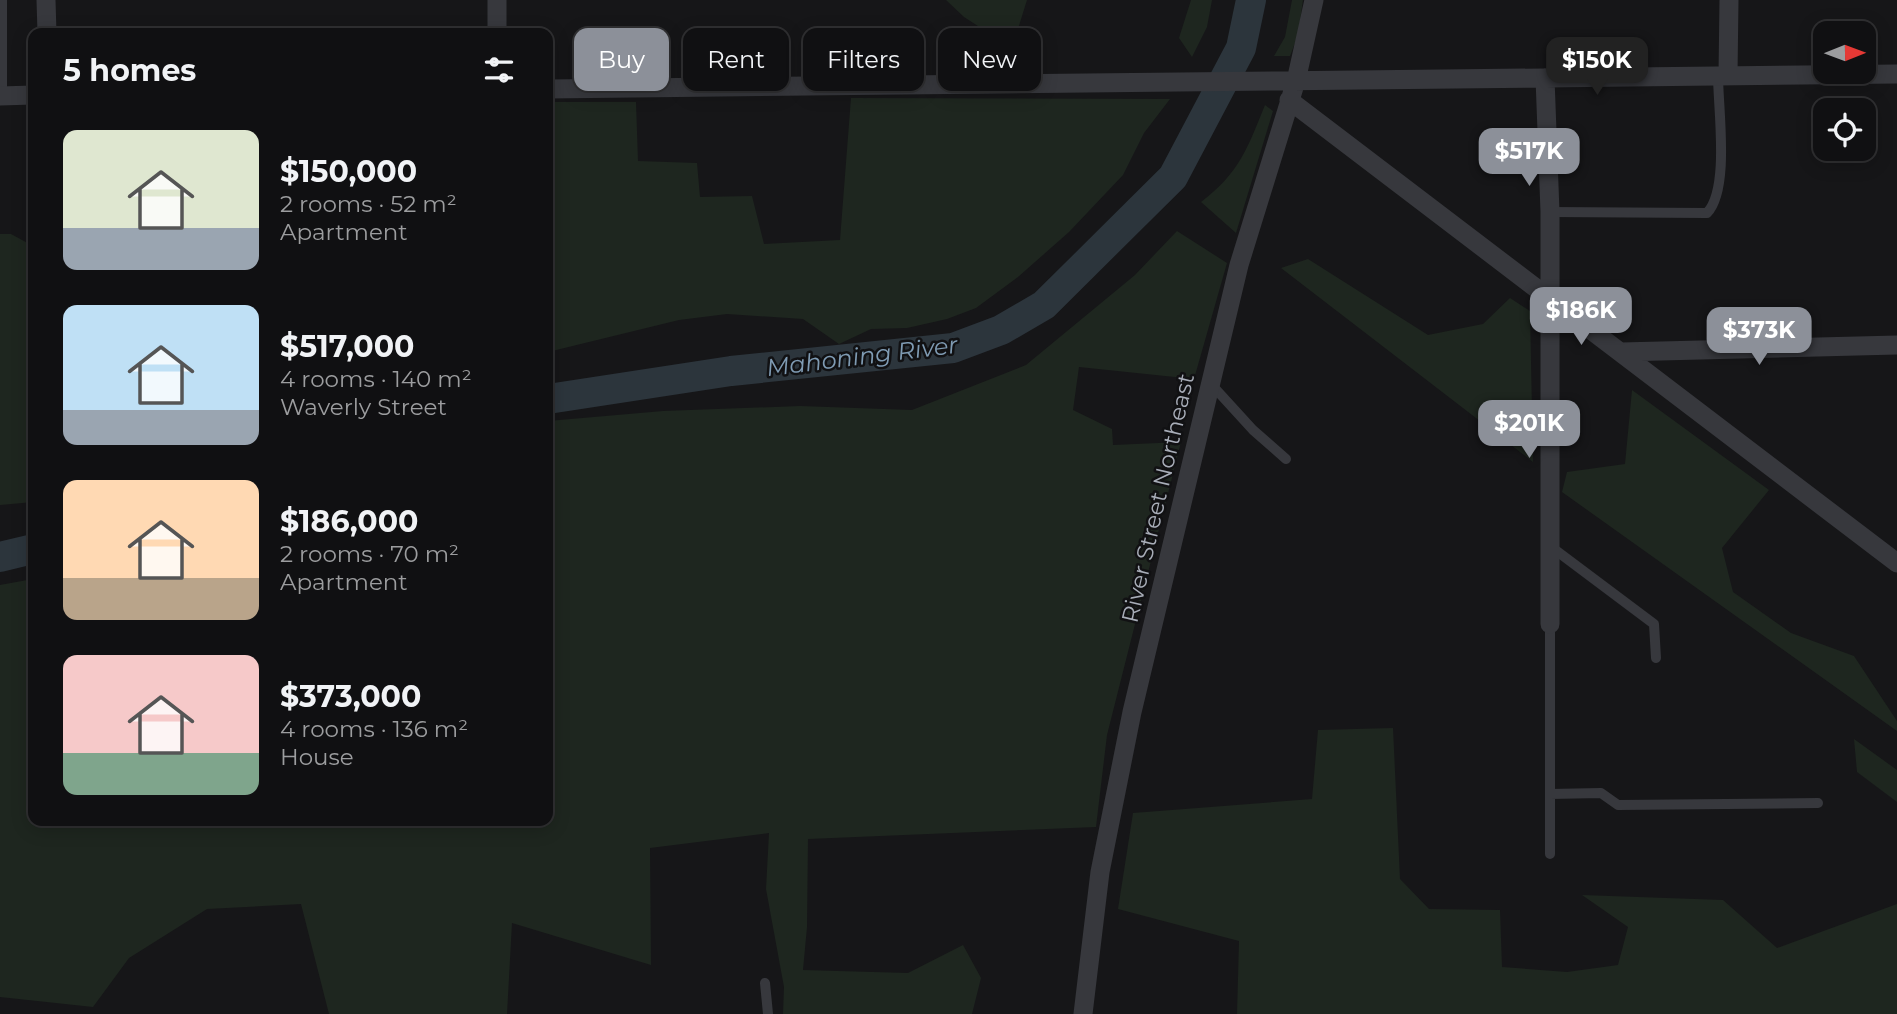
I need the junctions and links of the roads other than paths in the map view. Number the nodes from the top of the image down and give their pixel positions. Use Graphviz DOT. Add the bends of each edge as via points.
graph roads {
  1 [pos="2,0"];
  2 [pos="46,0"];
  3 [pos="497,0"];
  4 [pos="1314,0"];
  5 [pos="1729,0"];
  6 [pos="47,28"];
  7 [pos="497,28"];
  8 [pos="1897,74"];
  9 [pos="1723,75"];
  10 [pos="1545,78"];
  11 [pos="1296,81"];
  12 [pos="553,89"];
  13 [pos="28,95"];
  14 [pos="1,96"];
  15 [pos="1289,100"];
  16 [pos="1549,212"];
  17 [pos="1549,297"];
  18 [pos="1897,345"];
  19 [pos="1621,352"];
  20 [pos="1211,384"];
  21 [pos="1286,459"];
  22 [pos="1550,545"];
  23 [pos="1897,563"];
  24 [pos="1550,624"];
  25 [pos="1656,658"];
  26 [pos="1550,794"];
  27 [pos="1818,803"];
  28 [pos="1550,854"];
  29 [pos="765,983"];
  30 [pos="768,1014"];
  31 [pos="1083,1014"];
  1 -- 14 [label="lane"];
  2 -- 6 [label="street"];
  3 -- 7 [label="street"];
  4 -- 11 [label="street, River Street Northeast"];
  5 -- 9 [label="street"];
  8 -- 9 [label="street"];
  9 -- 10 [label="street"];
  9 -- 16 [label="lane" via="1720,183 1716,204 1707,213"];
  10 -- 11 [label="street"];
  10 -- 16 [label="street"];
  11 -- 12 [label="street"];
  11 -- 15 [label="street, River Street Northeast"];
  13 -- 14 [label="street"];
  15 -- 17 [label="street"];
  15 -- 20 [label="street, River Street Northeast" via="1242,256"];
  16 -- 17 [label="street"];
  17 -- 19 [label="street"];
  17 -- 22 [label="street"];
  18 -- 19 [label="street"];
  19 -- 23 [label="street"];
  20 -- 21 [label="lane"];
  20 -- 31 [label="street, River Street Northeast" via="1112,804"];
  22 -- 24 [label="street"];
  22 -- 25 [label="lane" via="1654,624"];
  24 -- 26 [label="lane"];
  26 -- 27 [label="lane" via="1601,793 1618,805"];
  26 -- 28 [label="lane"];
  29 -- 30 [label="lane"];
}
